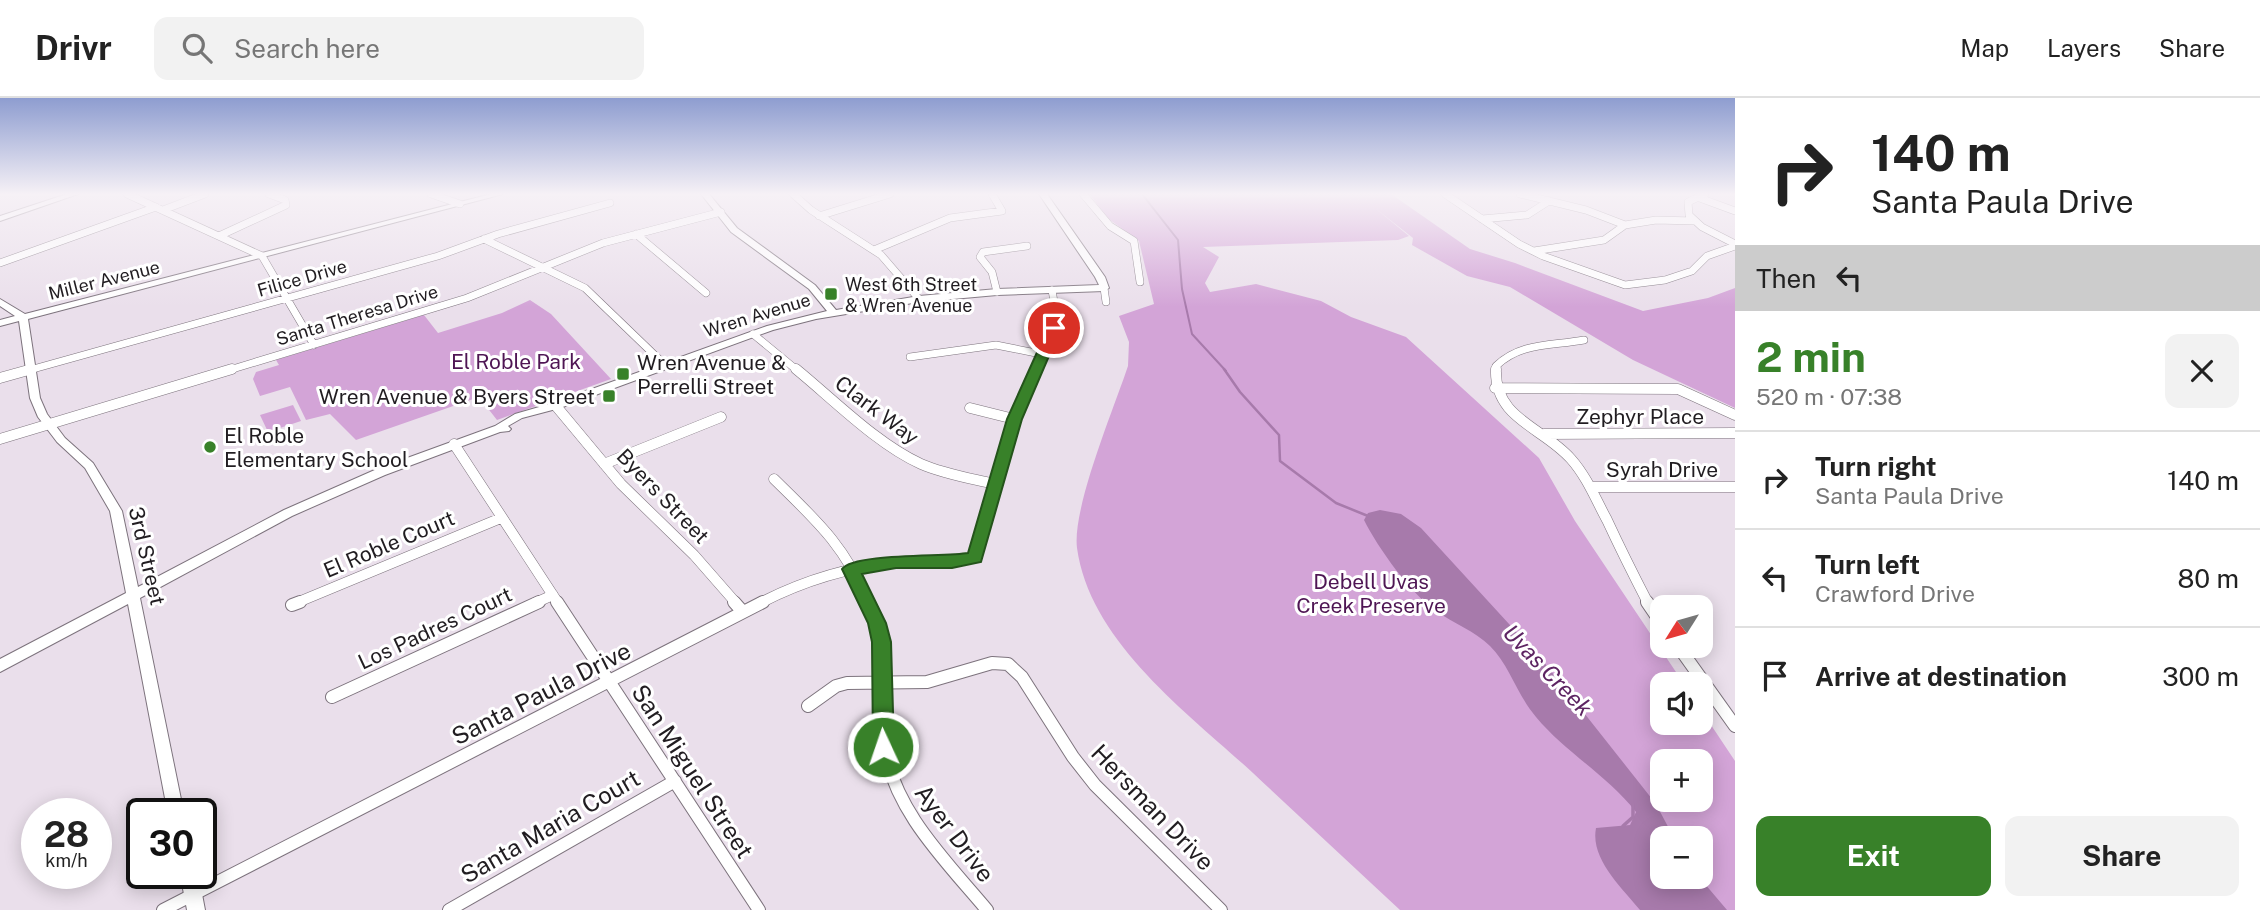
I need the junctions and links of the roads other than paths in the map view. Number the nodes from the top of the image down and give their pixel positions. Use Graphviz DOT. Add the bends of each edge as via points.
graph roads {
  1 [pos="91,232"];
  2 [pos="210,232"];
  3 [pos="228,232"];
  4 [pos="354,232"];
  5 [pos="509,232"];
  6 [pos="644,232"];
  7 [pos="737,232"];
  8 [pos="845,232"];
  9 [pos="913,232"];
  10 [pos="1069,232"];
  11 [pos="1119,232"];
  12 [pos="1503,232"];
  13 [pos="1615,232"];
  14 [pos="1713,232"];
  15 [pos="636,234"];
  16 [pos="219,236"];
  17 [pos="484,239"];
  18 [pos="1735,245"];
  19 [pos="1027,246"];
  20 [pos="874,250"];
  21 [pos="1533,251"];
  22 [pos="262,256"];
  23 [pos="0,264"];
  24 [pos="542,268"];
  25 [pos="1140,282"];
  26 [pos="1104,288"];
  27 [pos="1052,290"];
  28 [pos="997,292"];
  29 [pos="706,293"];
  30 [pos="289,298"];
  31 [pos="919,299"];
  32 [pos="0,302"];
  33 [pos="1106,302"];
  34 [pos="834,313"];
  35 [pos="23,317"];
  36 [pos="0,323"];
  37 [pos="753,334"];
  38 [pos="1584,340"];
  39 [pos="314,345"];
  40 [pos="1041,354"];
  41 [pos="910,357"];
  42 [pos="666,366"];
  43 [pos="31,370"];
  44 [pos="0,379"];
  45 [pos="1495,388"];
  46 [pos="556,406"];
  47 [pos="970,408"];
  48 [pos="1735,415"];
  49 [pos="721,417"];
  50 [pos="1014,419"];
  51 [pos="48,425"];
  52 [pos="1735,433"];
  53 [pos="1544,434"];
  54 [pos="0,439"];
  55 [pos="454,444"];
  56 [pos="604,464"];
  57 [pos="775,479"];
  58 [pos="994,484"];
  59 [pos="1590,487"];
  60 [pos="1735,487"];
  61 [pos="501,518"];
  62 [pos="851,569"];
  63 [pos="134,595"];
  64 [pos="553,595"];
  65 [pos="292,605"];
  66 [pos="1650,606"];
  67 [pos="743,612"];
  68 [pos="1687,658"];
  69 [pos="0,666"];
  70 [pos="609,681"];
  71 [pos="883,682"];
  72 [pos="332,697"];
  73 [pos="808,706"];
  74 [pos="1735,726"];
  75 [pos="675,781"];
  76 [pos="173,798"];
  77 [pos="195,903"];
  78 [pos="163,910"];
  79 [pos="449,910"];
  80 [pos="759,910"];
  81 [pos="987,910"];
  82 [pos="1221,910"];
  1 -- 23 [label="street"];
  2 -- 16 [label="street"];
  3 -- 16 [label="street"];
  4 -- 22 [label="street, Miller Avenue"];
  5 -- 17 [label="street, Filice Drive"];
  6 -- 15 [label="street, Santa Theresa Drive"];
  7 -- 34 [label="street" via="812,287"];
  8 -- 20 [label="street"];
  9 -- 20 [label="street"];
  10 -- 26 [label="street"];
  11 -- 25 [label="street" via="1134,241"];
  12 -- 21 [label="street"];
  13 -- 21 [label="street" via="1604,240"];
  14 -- 18 [label="street"];
  15 -- 24 [label="street, Santa Theresa Drive"];
  15 -- 29 [label="street"];
  16 -- 22 [label="street"];
  17 -- 24 [label="street"];
  17 -- 30 [label="street, Filice Drive"];
  18 -- 21 [label="street" via="1707,256 1692,271 1625,285"];
  19 -- 28 [label="street" via="983,252 980,257 992,272"];
  20 -- 31 [label="street"];
  22 -- 30 [label="street"];
  22 -- 35 [label="street, Miller Avenue"];
  24 -- 39 [label="street, Santa Theresa Drive" via="467,298"];
  24 -- 42 [label="street" via="585,288"];
  26 -- 27 [label="street, Wren Avenue"];
  26 -- 33 [label="street"];
  27 -- 28 [label="street, Wren Avenue"];
  27 -- 40 [label="street" via="1054,328"];
  28 -- 31 [label="street, Wren Avenue"];
  30 -- 39 [label="street"];
  30 -- 43 [label="street, Filice Drive"];
  31 -- 34 [label="street, Wren Avenue"];
  32 -- 35 [label="street"];
  34 -- 37 [label="street, Wren Avenue"];
  35 -- 36 [label="street, Miller Avenue"];
  35 -- 43 [label="street, 3rd Street"];
  37 -- 42 [label="street, Wren Avenue"];
  37 -- 58 [label="street, Clark Way" via="889,445 945,473"];
  38 -- 45 [label="street" via="1524,347 1511,353 1496,366"];
  39 -- 51 [label="street, Santa Theresa Drive"];
  40 -- 41 [label="street" via="996,345"];
  40 -- 50 [label="street"];
  42 -- 46 [label="street, Wren Avenue"];
  43 -- 44 [label="street, Filice Drive"];
  43 -- 51 [label="street, 3rd Street" via="37,405"];
  45 -- 48 [label="street" via="1678,389"];
  45 -- 53 [label="street" via="1510,412"];
  46 -- 55 [label="street, Wren Avenue" via="505,429"];
  46 -- 56 [label="street, Byers Street"];
  47 -- 50 [label="street"];
  49 -- 56 [label="street"];
  50 -- 58 [label="street"];
  51 -- 54 [label="street, Santa Theresa Drive"];
  51 -- 63 [label="street, 3rd Street" via="85,460 106,491 116,511"];
  52 -- 53 [label="street, Zephyr Place"];
  53 -- 59 [label="street" via="1572,460"];
  55 -- 61 [label="street, San Miguel Street"];
  55 -- 63 [label="street, Wren Avenue" via="288,513"];
  56 -- 67 [label="street, Byers Street"];
  57 -- 62 [label="street, Ayer Drive" via="832,537"];
  58 -- 62 [label="street, Santa Paula Drive" via="975,558"];
  59 -- 60 [label="street, Syrah Drive"];
  59 -- 66 [label="street"];
  61 -- 64 [label="street, San Miguel Street"];
  61 -- 65 [label="street, El Roble Court"];
  62 -- 67 [label="street, Santa Paula Drive"];
  62 -- 71 [label="street, Ayer Drive" via="877,623"];
  63 -- 69 [label="street, Wren Avenue"];
  63 -- 76 [label="street, 3rd Street"];
  64 -- 70 [label="street, San Miguel Street"];
  64 -- 72 [label="street, Los Padres Court"];
  67 -- 70 [label="street, Santa Paula Drive"];
  68 -- 74 [label="street"];
  70 -- 75 [label="street, San Miguel Street"];
  70 -- 77 [label="street, Santa Paula Drive"];
  71 -- 73 [label="street" via="836,686"];
  71 -- 81 [label="street, Ayer Drive" via="883,747 898,791 919,828"];
  71 -- 82 [label="street, Hersman Drive" via="927,682 992,663 1008,664 1022,677 1095,785"];
  75 -- 79 [label="street, Santa Maria Court"];
  75 -- 80 [label="street, San Miguel Street"];
  77 -- 78 [label="street, Santa Paula Drive"];
}
